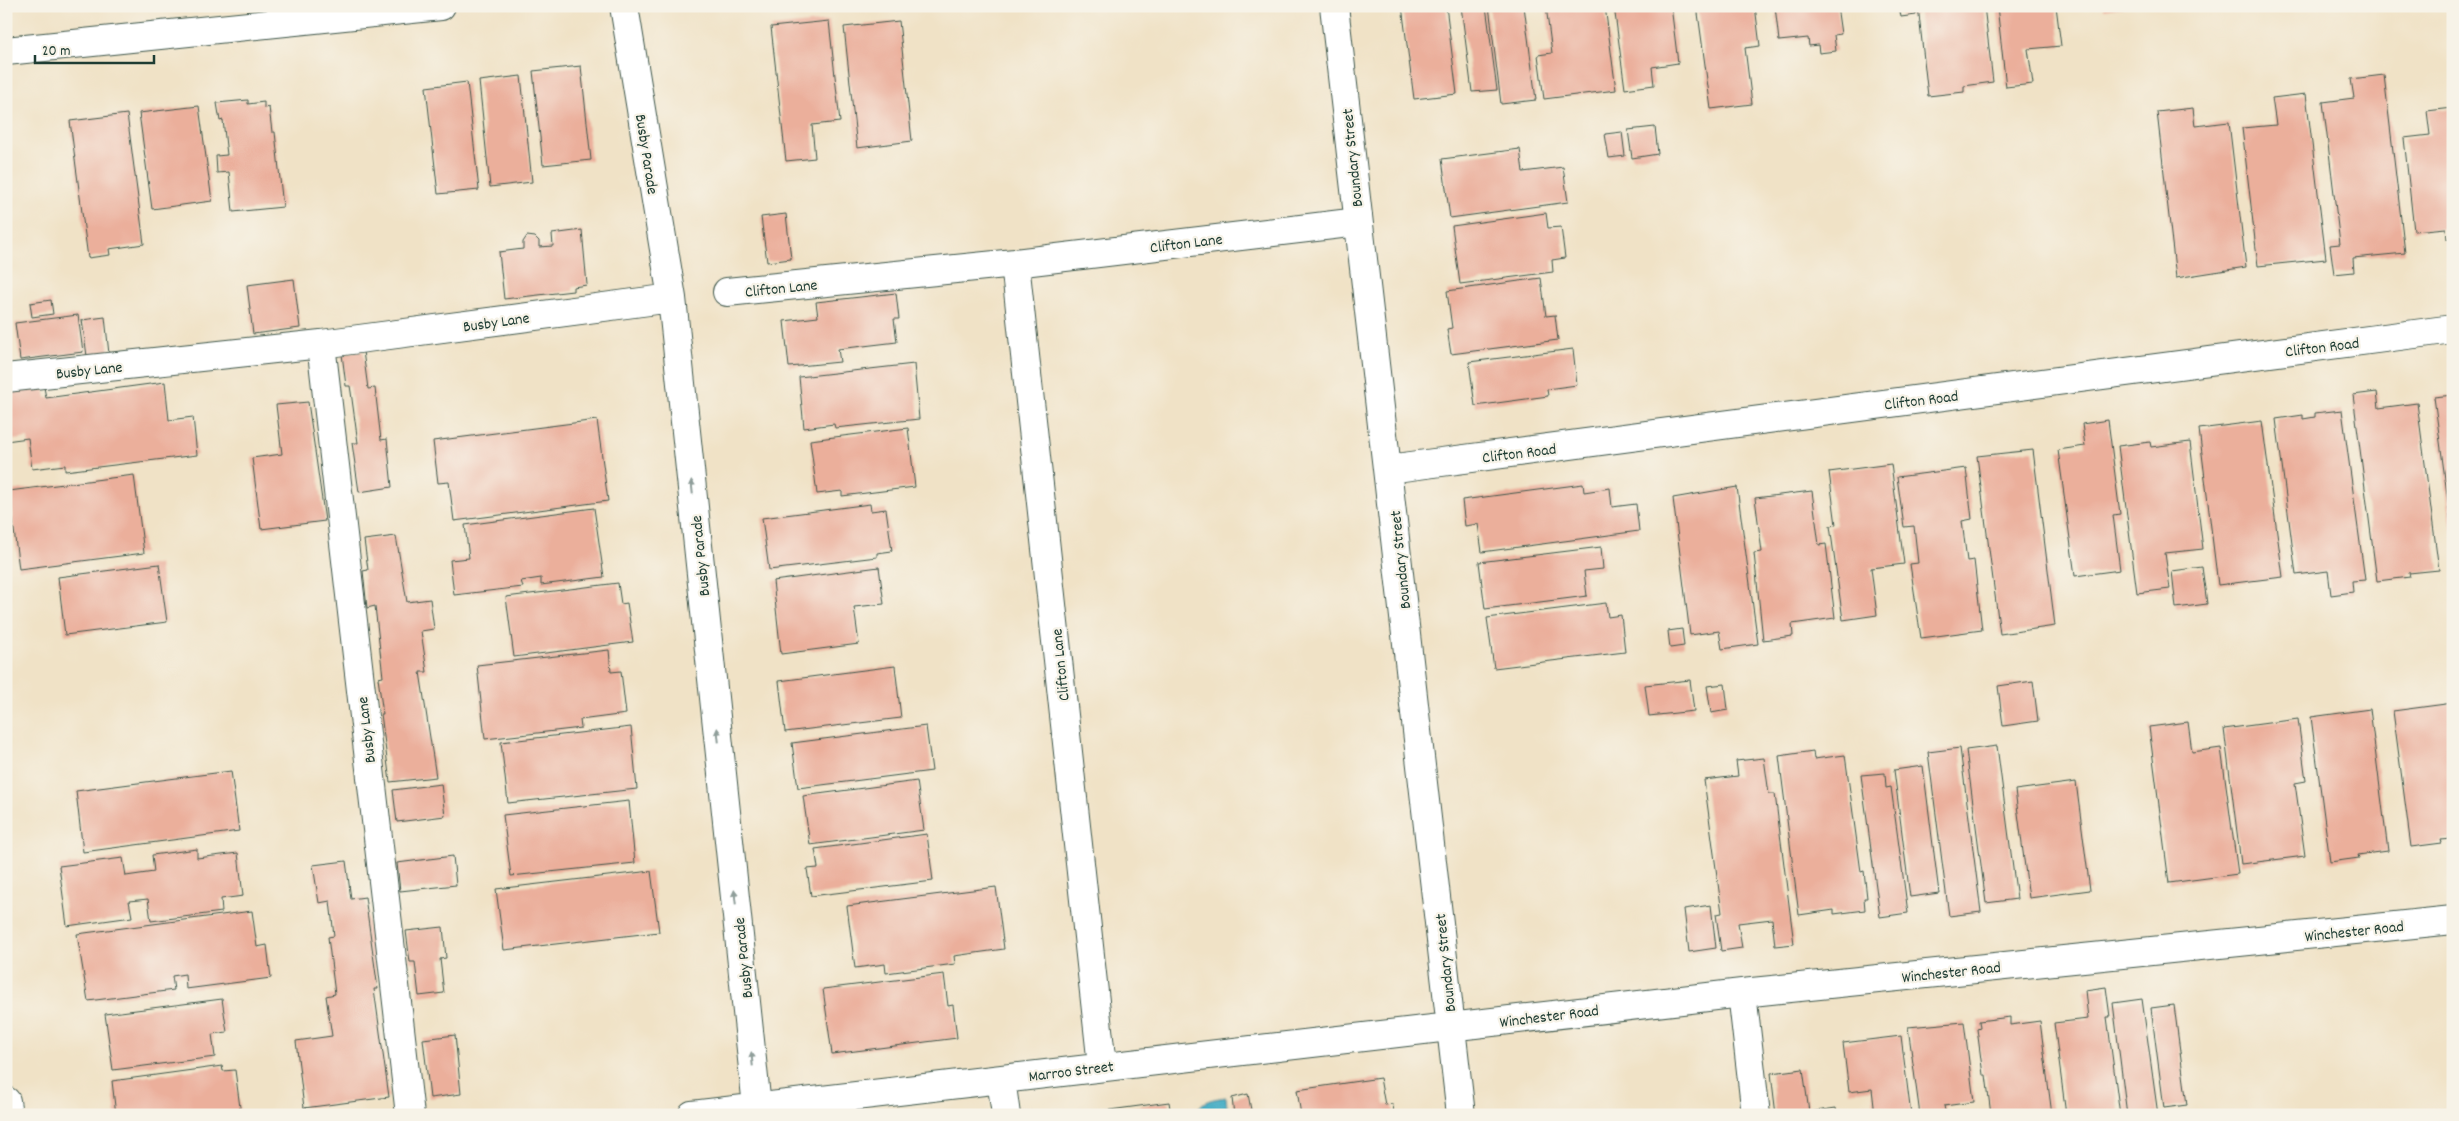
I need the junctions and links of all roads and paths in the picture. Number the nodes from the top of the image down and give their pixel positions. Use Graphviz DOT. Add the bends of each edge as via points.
graph roads {
  1 [pos="441,6"];
  2 [pos="624,6"];
  3 [pos="1334,6"];
  4 [pos="6,51"];
  5 [pos="1358,222"];
  6 [pos="1015,263"];
  7 [pos="726,292"];
  8 [pos="672,298"];
  9 [pos="2453,329"];
  10 [pos="321,344"];
  11 [pos="6,378"];
  12 [pos="1388,469"];
  13 [pos="2453,920"];
  14 [pos="1742,993"];
  15 [pos="1451,1026"];
  16 [pos="1102,1066"];
  17 [pos="1001,1079"];
  18 [pos="6,1101"];
  19 [pos="757,1107"];
  20 [pos="8,1115"];
  21 [pos="410,1115"];
  22 [pos="692,1115"];
  23 [pos="1006,1115"];
  24 [pos="1461,1115"];
  25 [pos="1756,1115"];
  1 -- 4 [label="street"];
  2 -- 8 [label="street, Busby Parade"];
  3 -- 5 [label="street, Boundary Street"];
  5 -- 6 [label="street, Clifton Lane"];
  5 -- 12 [label="street, Boundary Street"];
  6 -- 7 [label="street, Clifton Lane"];
  6 -- 16 [label="street, Clifton Lane"];
  8 -- 10 [label="street, Busby Lane"];
  19 -- 8 [label="street, Busby Parade, one-way"];
  9 -- 12 [label="street, Clifton Road"];
  10 -- 11 [label="street, Busby Lane"];
  10 -- 21 [label="street, Busby Lane"];
  12 -- 15 [label="street, Boundary Street"];
  13 -- 14 [label="street, Winchester Road"];
  14 -- 15 [label="street, Winchester Road"];
  14 -- 25 [label="street"];
  15 -- 16 [label="street, Marroo Street"];
  15 -- 24 [label="street, Boundary Street"];
  16 -- 17 [label="street, Marroo Street"];
  17 -- 19 [label="street, Marroo Street"];
  17 -- 23 [label="street"];
  18 -- 20 [label="street"];
  19 -- 22 [label="street, Marroo Street"];
}
